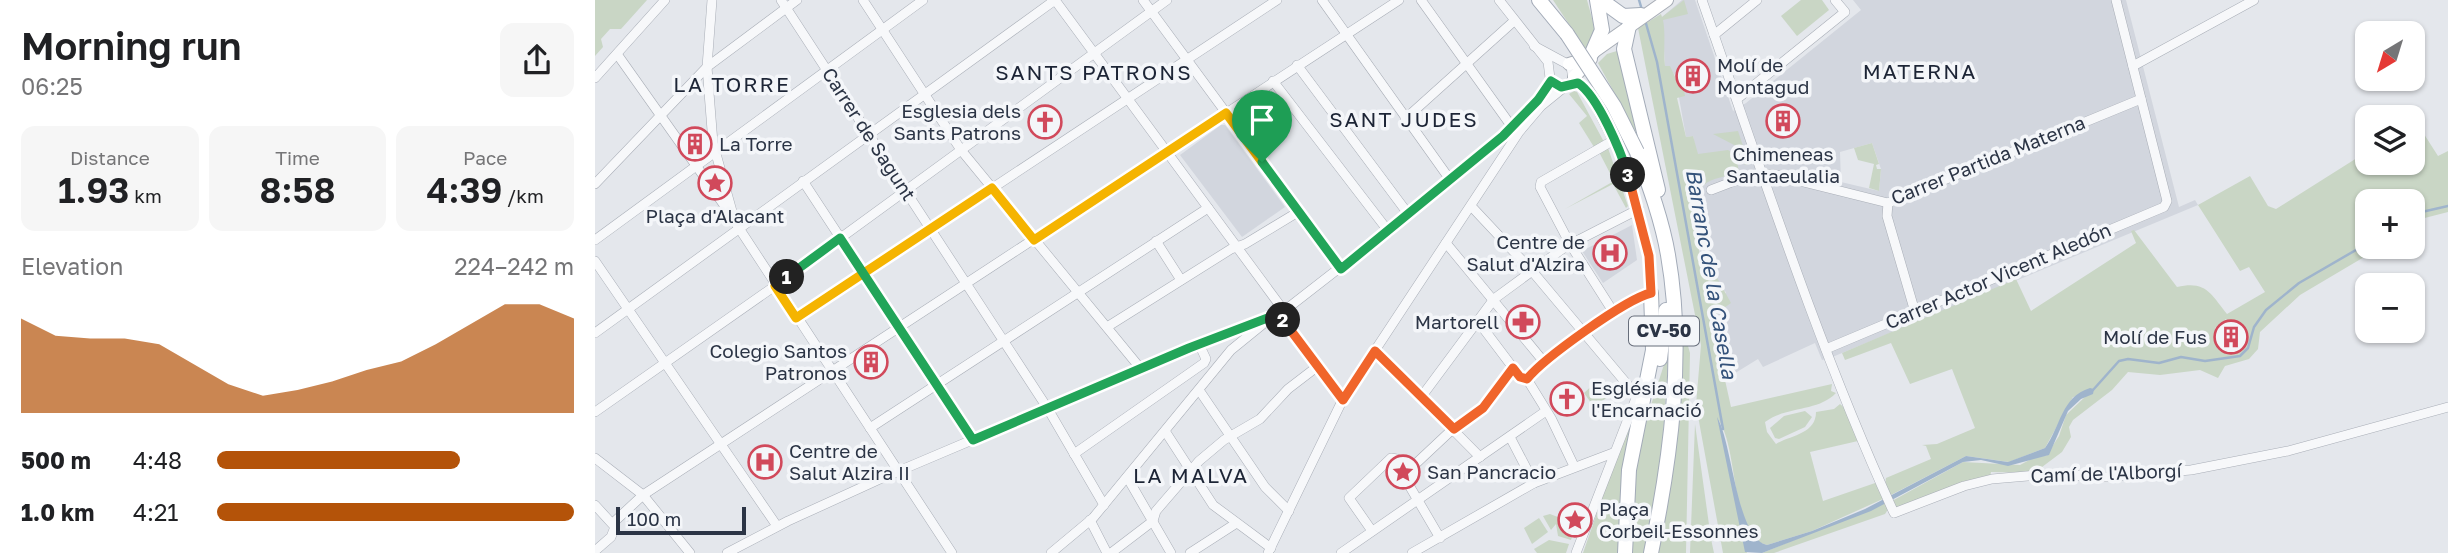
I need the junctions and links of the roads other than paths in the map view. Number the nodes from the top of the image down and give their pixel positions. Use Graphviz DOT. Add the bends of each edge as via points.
graph roads {
  1 [pos="665,0"];
  2 [pos="712,0"];
  3 [pos="797,0"];
  4 [pos="863,0"];
  5 [pos="923,0"];
  6 [pos="1055,0"];
  7 [pos="1143,0"];
  8 [pos="1167,0"];
  9 [pos="1277,0"];
  10 [pos="1322,0"];
  11 [pos="1399,0"];
  12 [pos="1421,0"];
  13 [pos="1499,0"];
  14 [pos="1539,0"];
  15 [pos="1548,0"];
  16 [pos="1599,0"];
  17 [pos="1702,0"];
  18 [pos="1757,0"];
  19 [pos="1835,0"];
  20 [pos="2116,0"];
  21 [pos="2254,0"];
  22 [pos="1663,3"];
  23 [pos="784,4"];
  24 [pos="1151,11"];
  25 [pos="1634,20"];
  26 [pos="1514,21"];
  27 [pos="882,29"];
  28 [pos="1347,34"];
  29 [pos="1567,34"];
  30 [pos="1714,35"];
  31 [pos="1609,42"];
  32 [pos="1534,46"];
  33 [pos="1094,52"];
  34 [pos="1592,53"];
  35 [pos="617,54"];
  36 [pos="1187,60"];
  37 [pos="1466,63"];
  38 [pos="1297,65"];
  39 [pos="708,66"];
  40 [pos="2133,66"];
  41 [pos="827,69"];
  42 [pos="1551,70"];
  43 [pos="1568,75"];
  44 [pos="595,78"];
  45 [pos="1273,81"];
  46 [pos="1551,81"];
  47 [pos="924,93"];
  48 [pos="1128,99"];
  49 [pos="1737,99"];
  50 [pos="2141,99"];
  51 [pos="1226,113"];
  52 [pos="660,114"];
  53 [pos="1405,118"];
  54 [pos="1512,128"];
  55 [pos="870,133"];
  56 [pos="1614,140"];
  57 [pos="961,150"];
  58 [pos="714,152"];
  59 [pos="1167,152"];
  60 [pos="695,167"];
  61 [pos="1761,174"];
  62 [pos="803,181"];
  63 [pos="1451,181"];
  64 [pos="595,184"];
  65 [pos="992,188"];
  66 [pos="905,190"];
  67 [pos="1711,190"];
  68 [pos="725,191"];
  69 [pos="715,196"];
  70 [pos="1888,203"];
  71 [pos="1471,206"];
  72 [pos="1208,208"];
  73 [pos="1639,209"];
  74 [pos="1298,212"];
  75 [pos="732,215"];
  76 [pos="1409,215"];
  77 [pos="1660,225"];
  78 [pos="738,229"];
  79 [pos="930,229"];
  80 [pos="1388,232"];
  81 [pos="840,238"];
  82 [pos="595,240"];
  83 [pos="1034,240"];
  84 [pos="1156,241"];
  85 [pos="1446,243"];
  86 [pos="1570,244"];
  87 [pos="1237,248"];
  88 [pos="1667,250"];
  89 [pos="595,261"];
  90 [pos="1341,269"];
  91 [pos="1532,271"];
  92 [pos="864,273"];
  93 [pos="1181,280"];
  94 [pos="967,285"];
  95 [pos="775,286"];
  96 [pos="1075,292"];
  97 [pos="1651,293"];
  98 [pos="1495,299"];
  99 [pos="629,308"];
  100 [pos="1915,312"];
  101 [pos="1614,313"];
  102 [pos="1278,314"];
  103 [pos="796,318"];
  104 [pos="1477,320"];
  105 [pos="1107,327"];
  106 [pos="899,329"];
  107 [pos="595,332"];
  108 [pos="1586,332"];
  109 [pos="1003,340"];
  110 [pos="1200,346"];
  111 [pos="1375,351"];
  112 [pos="1828,353"];
  113 [pos="1543,362"];
  114 [pos="665,363"];
  115 [pos="1318,366"];
  116 [pos="1513,368"];
  117 [pos="1141,369"];
  118 [pos="832,373"];
  119 [pos="1527,379"];
  120 [pos="936,383"];
  121 [pos="1199,390"];
  122 [pos="1422,396"];
  123 [pos="1637,396"];
  124 [pos="1343,400"];
  125 [pos="2448,407"];
  126 [pos="1048,409"];
  127 [pos="1546,411"];
  128 [pos="595,412"];
  129 [pos="870,428"];
  130 [pos="1454,429"];
  131 [pos="1165,431"];
  132 [pos="1636,433"];
  133 [pos="1231,437"];
  134 [pos="1510,437"];
  135 [pos="973,440"];
  136 [pos="721,445"];
  137 [pos="1613,453"];
  138 [pos="1074,454"];
  139 [pos="1480,457"];
  140 [pos="595,458"];
  141 [pos="1574,466"];
  142 [pos="1191,470"];
  143 [pos="1409,470"];
  144 [pos="898,472"];
  145 [pos="1127,477"];
  146 [pos="1534,484"];
  147 [pos="643,495"];
  148 [pos="1417,498"];
  149 [pos="595,505"];
  150 [pos="1104,505"];
  151 [pos="1289,511"];
  152 [pos="1154,518"];
  153 [pos="1090,520"];
  154 [pos="614,522"];
  155 [pos="1235,524"];
  156 [pos="777,526"];
  157 [pos="1372,531"];
  158 [pos="1440,538"];
  159 [pos="1269,550"];
  160 [pos="595,551"];
  161 [pos="689,553"];
  162 [pos="727,553"];
  163 [pos="951,553"];
  164 [pos="1051,553"];
  165 [pos="1109,553"];
  166 [pos="1171,553"];
  167 [pos="1190,553"];
  168 [pos="1341,553"];
  169 [pos="1412,553"];
  170 [pos="1576,553"];
  171 [pos="1625,553"];
  172 [pos="1651,553"];
  1 -- 35 [label="street"];
  2 -- 39 [label="street"];
  3 -- 23 [label="street"];
  4 -- 27 [label="street"];
  5 -- 27 [label="street"];
  6 -- 33 [label="street"];
  6 -- 47 [label="street"];
  7 -- 24 [label="street"];
  8 -- 24 [label="street"];
  9 -- 36 [label="street"];
  10 -- 28 [label="street"];
  11 -- 28 [label="street"];
  12 -- 37 [label="street"];
  13 -- 26 [label="street"];
  14 -- 29 [label="main road, CV-50"];
  15 -- 29 [label="main road, CV-50"];
  16 -- 25 [label="main road"];
  16 -- 34 [label="main road" via="1602,30"];
  17 -- 30 [label="street"];
  18 -- 30 [label="street"];
  19 -- 49 [label="street" via="1845,12"];
  20 -- 40 [label="street"];
  21 -- 40 [label="street"];
  22 -- 25 [label="main road"];
  23 -- 39 [label="street"];
  23 -- 41 [label="street, Carrer de Sagunt"];
  24 -- 33 [label="street"];
  24 -- 36 [label="street"];
  25 -- 31 [label="main road"];
  25 -- 88 [label="main road" via="1624,49 1651,152"];
  26 -- 32 [label="street"];
  26 -- 37 [label="street"];
  27 -- 41 [label="street"];
  27 -- 47 [label="street"];
  28 -- 38 [label="street"];
  28 -- 53 [label="street"];
  29 -- 77 [label="main road, CV-50, bridge" via="1608,96 1637,152"];
  30 -- 49 [label="street"];
  31 -- 34 [label="main road"];
  31 -- 43 [label="main road"];
  32 -- 42 [label="street"];
  32 -- 43 [label="street"];
  33 -- 48 [label="street"];
  33 -- 57 [label="street"];
  34 -- 43 [label="main road"];
  35 -- 44 [label="street"];
  35 -- 52 [label="street"];
  36 -- 48 [label="street"];
  36 -- 51 [label="street"];
  37 -- 53 [label="street"];
  37 -- 54 [label="street"];
  38 -- 45 [label="street"];
  38 -- 76 [label="street"];
  39 -- 52 [label="street"];
  39 -- 58 [label="street"];
  40 -- 50 [label="street"];
  41 -- 55 [label="street, Carrer de Sagunt"];
  41 -- 58 [label="street"];
  42 -- 43 [label="street" via="1556,64"];
  42 -- 46 [label="street"];
  43 -- 46 [label="street"];
  43 -- 56 [label="street" via="1585,89"];
  43 -- 71 [label="street" via="1522,128"];
  45 -- 51 [label="street"];
  45 -- 80 [label="street"];
  46 -- 54 [label="street"];
  47 -- 55 [label="street"];
  47 -- 57 [label="street"];
  48 -- 59 [label="street"];
  48 -- 65 [label="street"];
  49 -- 61 [label="street"];
  50 -- 70 [label="street, Carrer Partida Materna"];
  50 -- 100 [label="street, Carrer Actor Vicent Aledón" via="2167,201 2164,207"];
  51 -- 59 [label="street"];
  51 -- 74 [label="street"];
  52 -- 60 [label="street"];
  52 -- 64 [label="street"];
  53 -- 63 [label="street"];
  54 -- 63 [label="street"];
  55 -- 62 [label="street"];
  55 -- 66 [label="street, Carrer de Sagunt"];
  56 -- 73 [label="street"];
  56 -- 86 [label="street" via="1541,182"];
  57 -- 65 [label="street"];
  57 -- 66 [label="street"];
  58 -- 60 [label="street"];
  58 -- 68 [label="street"];
  59 -- 72 [label="street"];
  59 -- 83 [label="street"];
  60 -- 69 [label="street"];
  60 -- 82 [label="street"];
  61 -- 67 [label="street, Carrer Partida Materna"];
  61 -- 70 [label="street, Carrer Partida Materna"];
  61 -- 112 [label="street"];
  62 -- 78 [label="street"];
  62 -- 81 [label="street"];
  63 -- 76 [label="street"];
  65 -- 79 [label="street"];
  65 -- 83 [label="street"];
  66 -- 79 [label="street, Carrer de Sagunt"];
  66 -- 81 [label="street"];
  68 -- 69 [label="street"];
  68 -- 75 [label="street"];
  69 -- 75 [label="street"];
  70 -- 100 [label="street" via="1887,216"];
  71 -- 85 [label="street"];
  71 -- 91 [label="street"];
  72 -- 84 [label="street"];
  72 -- 87 [label="street"];
  73 -- 86 [label="street"];
  73 -- 97 [label="street"];
  74 -- 87 [label="street"];
  74 -- 90 [label="street"];
  75 -- 78 [label="street"];
  76 -- 80 [label="street"];
  77 -- 88 [label="main road, CV-50"];
  77 -- 132 [label="main road, CV-50" via="1666,279 1664,335"];
  78 -- 95 [label="street"];
  78 -- 99 [label="street"];
  79 -- 92 [label="street"];
  79 -- 94 [label="street, Carrer de Sagunt"];
  80 -- 90 [label="street"];
  81 -- 92 [label="street"];
  81 -- 95 [label="street"];
  83 -- 94 [label="street"];
  83 -- 96 [label="street"];
  84 -- 93 [label="street"];
  84 -- 96 [label="street"];
  85 -- 98 [label="street"];
  85 -- 111 [label="street"];
  86 -- 91 [label="street"];
  86 -- 101 [label="street"];
  87 -- 93 [label="street"];
  87 -- 102 [label="street"];
  88 -- 172 [label="main road, CV-50" via="1674,310 1673,376 1666,478"];
  89 -- 99 [label="street"];
  90 -- 102 [label="street"];
  91 -- 98 [label="street"];
  91 -- 108 [label="street"];
  92 -- 103 [label="street"];
  92 -- 106 [label="street"];
  93 -- 105 [label="street"];
  94 -- 106 [label="street"];
  94 -- 109 [label="street, Carrer de Sagunt"];
  95 -- 103 [label="street"];
  95 -- 114 [label="street"];
  96 -- 105 [label="street"];
  96 -- 109 [label="street"];
  97 -- 101 [label="street"];
  97 -- 123 [label="street"];
  97 -- 132 [label="main road" via="1653,350"];
  98 -- 104 [label="street"];
  98 -- 113 [label="street"];
  99 -- 107 [label="street"];
  99 -- 114 [label="street"];
  100 -- 112 [label="street, Carrer Actor Vicent Aledón"];
  101 -- 108 [label="street"];
  102 -- 110 [label="street"];
  102 -- 115 [label="street"];
  102 -- 121 [label="street" via="1231,350"];
  103 -- 118 [label="street"];
  104 -- 116 [label="street"];
  104 -- 122 [label="street"];
  105 -- 117 [label="street"];
  106 -- 118 [label="street"];
  106 -- 120 [label="street"];
  108 -- 113 [label="street"];
  108 -- 123 [label="street"];
  109 -- 120 [label="street"];
  109 -- 126 [label="street, Carrer de Sagunt"];
  110 -- 117 [label="street"];
  110 -- 138 [label="street" via="1204,363"];
  111 -- 122 [label="street"];
  111 -- 124 [label="street"];
  112 -- 125 [label="street, Camí de l'Alborgí" via="1894,513 1992,479 2191,470 2288,450"];
  113 -- 119 [label="street"];
  114 -- 128 [label="street"];
  114 -- 136 [label="street"];
  115 -- 124 [label="street"];
  115 -- 133 [label="street" via="1260,419"];
  116 -- 119 [label="street"];
  116 -- 130 [label="street" via="1483,408"];
  117 -- 126 [label="street"];
  118 -- 129 [label="street"];
  118 -- 136 [label="street"];
  119 -- 127 [label="street"];
  120 -- 129 [label="street"];
  120 -- 135 [label="street"];
  121 -- 131 [label="street"];
  121 -- 133 [label="street"];
  122 -- 130 [label="street"];
  123 -- 137 [label="street"];
  124 -- 151 [label="street"];
  126 -- 135 [label="street"];
  126 -- 138 [label="street, Carrer de Sagunt"];
  127 -- 134 [label="street"];
  127 -- 141 [label="street"];
  129 -- 144 [label="street"];
  130 -- 139 [label="street"];
  130 -- 143 [label="street"];
  131 -- 142 [label="street"];
  131 -- 145 [label="street"];
  132 -- 171 [label="main road, CV-50"];
  133 -- 142 [label="street"];
  133 -- 151 [label="street" via="1267,490"];
  134 -- 139 [label="street"];
  134 -- 146 [label="street"];
  135 -- 144 [label="street"];
  136 -- 147 [label="street"];
  136 -- 156 [label="street"];
  137 -- 141 [label="street"];
  137 -- 170 [label="street"];
  138 -- 150 [label="street, Carrer de Sagunt"];
  139 -- 148 [label="street"];
  140 -- 147 [label="street"];
  141 -- 146 [label="street"];
  142 -- 152 [label="street"];
  142 -- 155 [label="street" via="1210,502"];
  143 -- 148 [label="street" via="1406,480"];
  143 -- 157 [label="street" via="1391,458 1349,498"];
  144 -- 156 [label="street"];
  144 -- 163 [label="street"];
  145 -- 150 [label="street"];
  145 -- 152 [label="street"];
  146 -- 158 [label="street"];
  147 -- 154 [label="street"];
  147 -- 161 [label="street"];
  148 -- 157 [label="street"];
  148 -- 158 [label="street"];
  149 -- 154 [label="street"];
  150 -- 153 [label="street"];
  151 -- 159 [label="street"];
  152 -- 165 [label="street"];
  152 -- 166 [label="street"];
  153 -- 164 [label="street"];
  153 -- 165 [label="street"];
  154 -- 160 [label="street" via="611,537"];
  155 -- 159 [label="street"];
  155 -- 167 [label="street"];
  156 -- 162 [label="street"];
  157 -- 168 [label="street"];
  158 -- 169 [label="street"];
}
